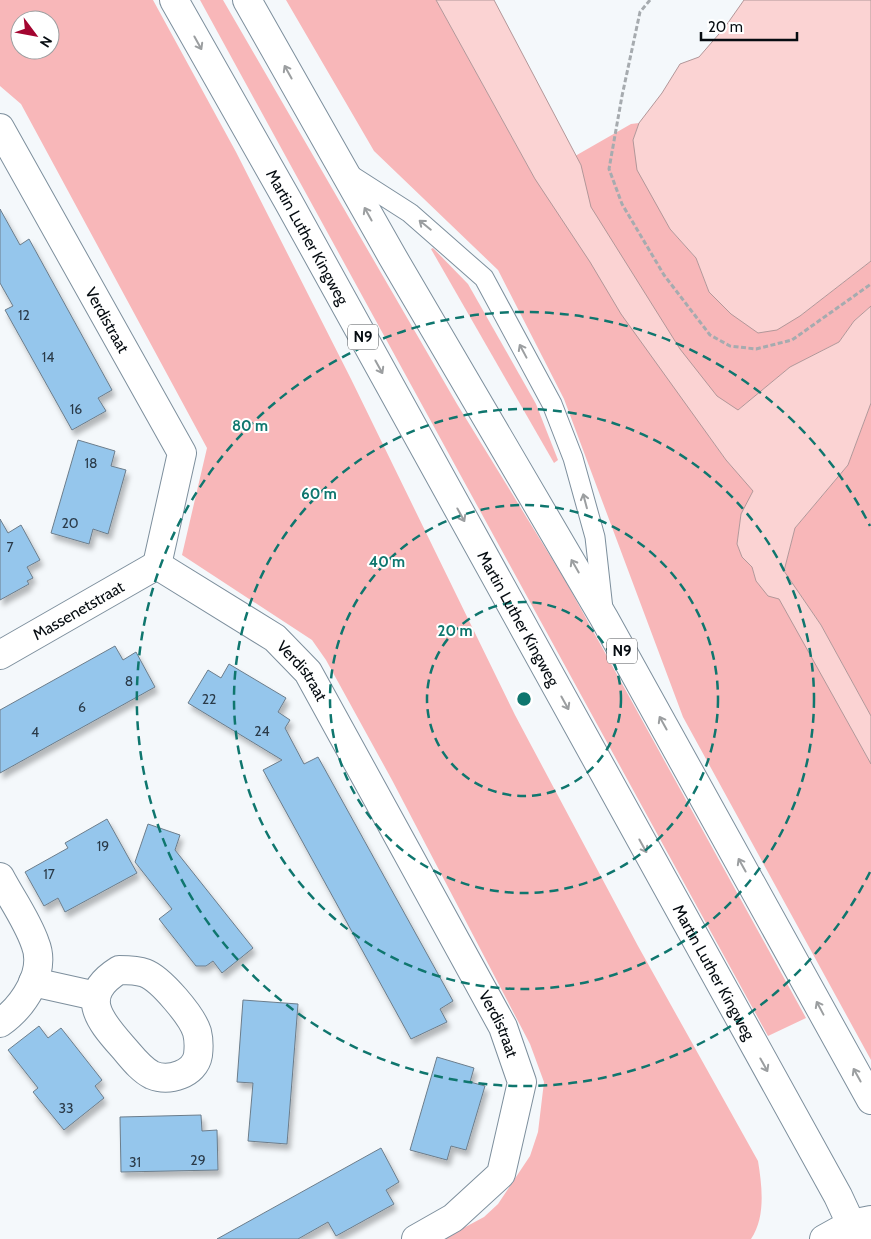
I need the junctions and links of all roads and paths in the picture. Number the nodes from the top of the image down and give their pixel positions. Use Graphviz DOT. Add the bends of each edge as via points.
graph roads {
  1 [pos="174,0"];
  2 [pos="247,0"];
  3 [pos="650,0"];
  4 [pos="0,128"];
  5 [pos="343,169"];
  6 [pos="871,284"];
  7 [pos="156,565"];
  8 [pos="604,618"];
  9 [pos="0,655"];
  10 [pos="0,877"];
  11 [pos="33,982"];
  12 [pos="96,996"];
  13 [pos="0,1023"];
  14 [pos="871,1100"];
  15 [pos="861,1228"];
  16 [pos="416,1239"];
  17 [pos="824,1239"];
  1 -- 15 [label="main road, Martin Luther Kingweg / N9, one-way"];
  5 -- 2 [label="main road, N9, one-way"];
  3 -- 6 [label="path" via="640,12 610,169 622,204 664,275 710,335 730,346 756,349 792,340"];
  4 -- 7 [label="main road, Verdistraat" via="182,453"];
  8 -- 5 [label="main road, N9, one-way"];
  8 -- 5 [label="lane, one-way" via="595,537 573,458 552,404 484,278 410,213"];
  7 -- 9 [label="main road, Massenetstraat"];
  7 -- 16 [label="main road, Verdistraat" via="275,638 308,672 504,1027 522,1082 501,1174 453,1218"];
  14 -- 8 [label="main road, N9, one-way"];
  10 -- 11 [label="main road" via="36,943 39,960"];
  11 -- 12 [label="main road"];
  11 -- 13 [label="main road" via="25,997"];
  15 -- 17 [label="main road"];
}
